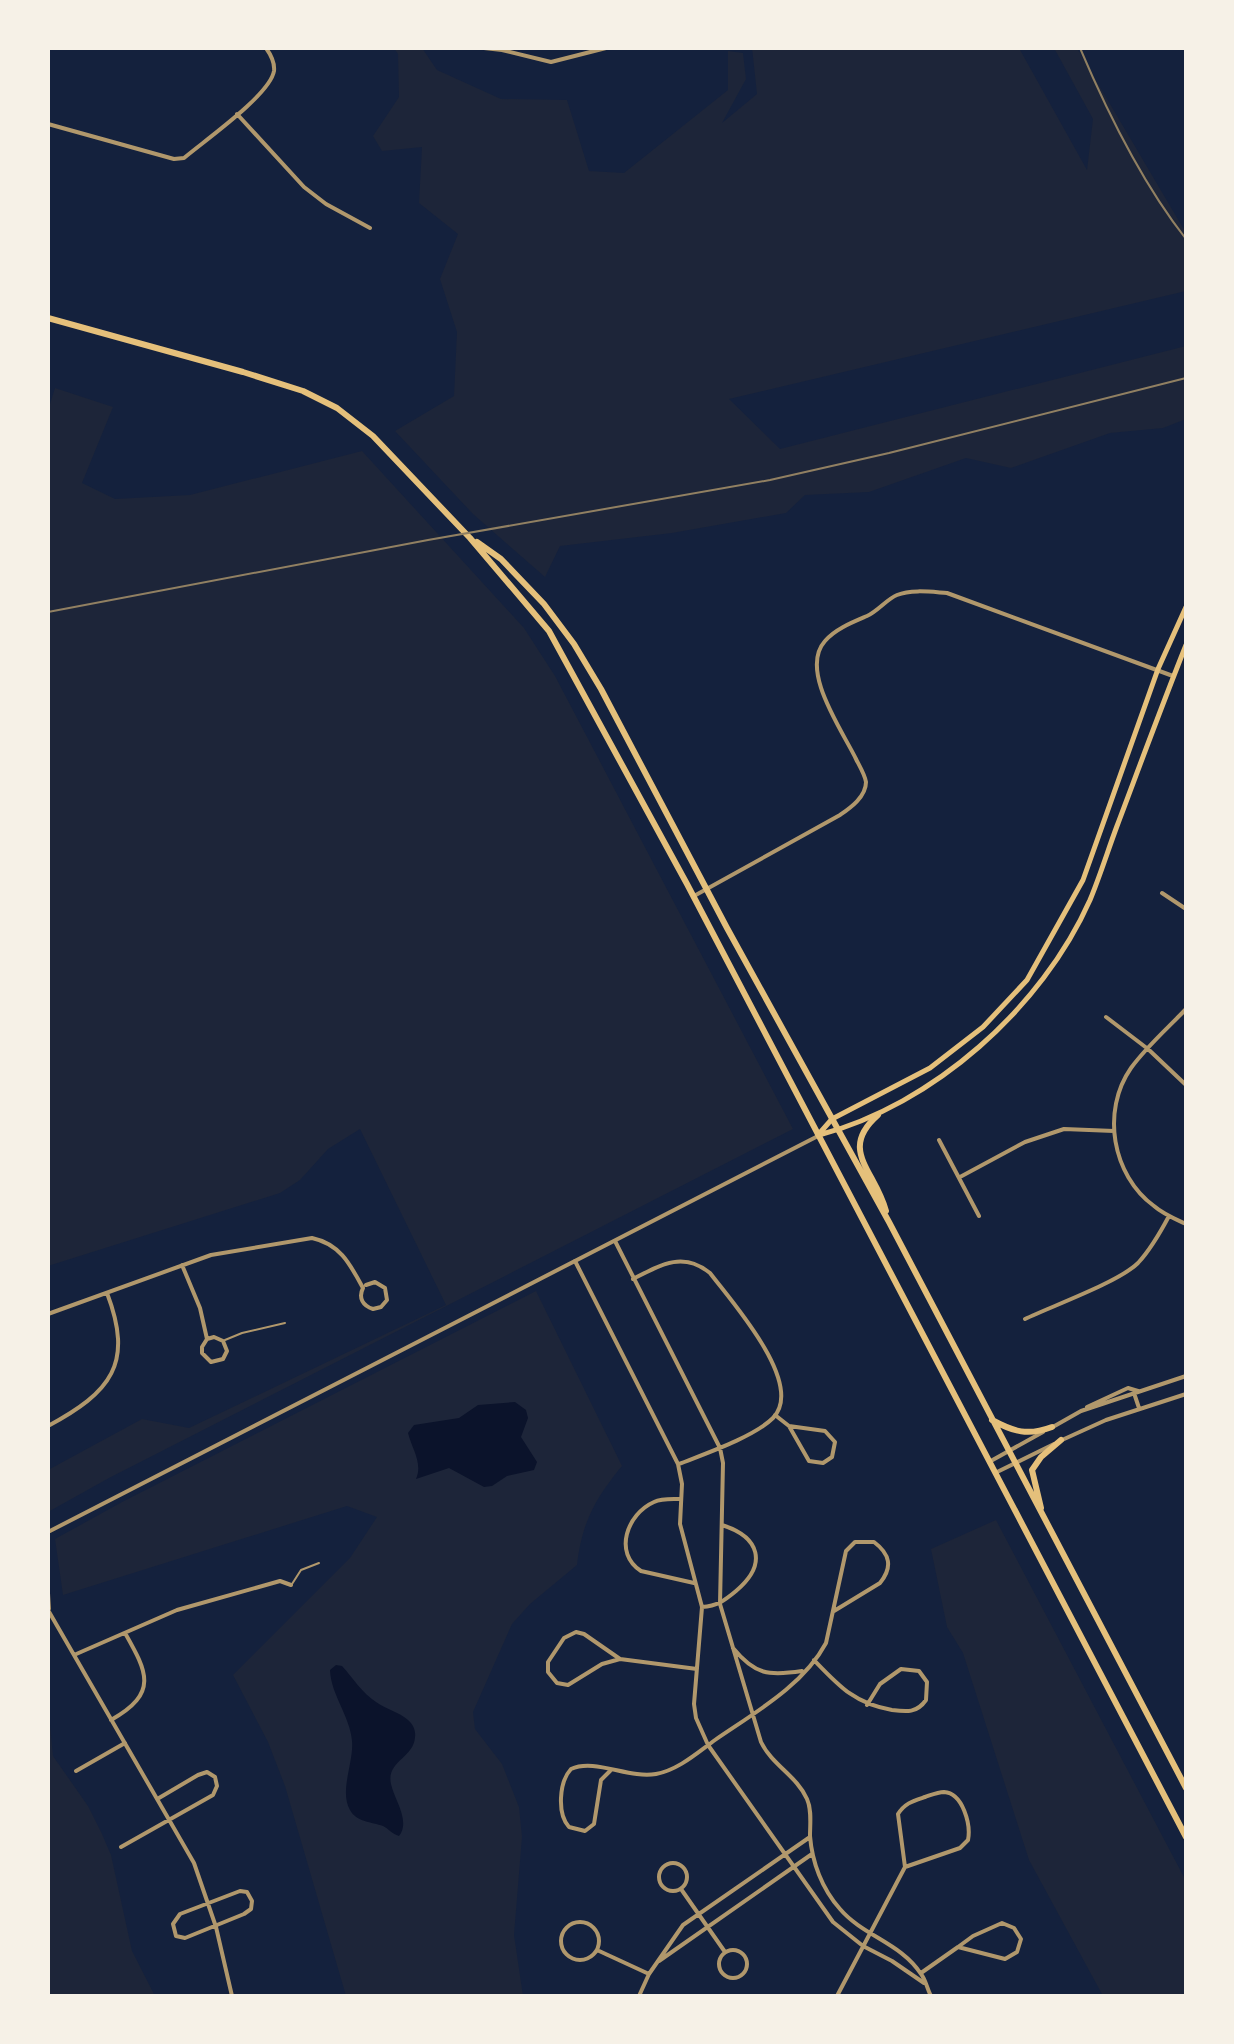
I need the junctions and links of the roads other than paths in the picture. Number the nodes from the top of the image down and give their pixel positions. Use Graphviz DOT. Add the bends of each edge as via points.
graph roads {
  1 [pos="266,48"];
  2 [pos="484,48"];
  3 [pos="606,48"];
  4 [pos="237,114"];
  5 [pos="48,124"];
  6 [pos="370,228"];
  7 [pos="48,318"];
  8 [pos="470,538"];
  9 [pos="1186,607"];
  10 [pos="1186,645"];
  11 [pos="1158,669"];
  12 [pos="1173,676"];
  13 [pos="706,888"];
  14 [pos="1162,893"];
  15 [pos="694,896"];
  16 [pos="1186,909"];
  17 [pos="1186,1009"];
  18 [pos="1106,1017"];
  19 [pos="1148,1049"];
  20 [pos="1186,1085"];
  21 [pos="878,1115"];
  22 [pos="832,1119"];
  23 [pos="838,1130"];
  24 [pos="1114,1131"];
  25 [pos="818,1135"];
  26 [pos="939,1140"];
  27 [pos="960,1177"];
  28 [pos="979,1216"];
  29 [pos="1169,1216"];
  30 [pos="889,1222"];
  31 [pos="1186,1224"];
  32 [pos="615,1241"];
  33 [pos="575,1261"];
  34 [pos="182,1265"];
  35 [pos="633,1279"];
  36 [pos="366,1285"];
  37 [pos="107,1293"];
  38 [pos="48,1314"];
  39 [pos="1025,1319"];
  40 [pos="285,1323"];
  41 [pos="207,1339"];
  42 [pos="223,1341"];
  43 [pos="1186,1376"];
  44 [pos="1140,1391"];
  45 [pos="1134,1393"];
  46 [pos="1186,1394"];
  47 [pos="1139,1408"];
  48 [pos="1081,1411"];
  49 [pos="775,1415"];
  50 [pos="992,1420"];
  51 [pos="48,1426"];
  52 [pos="789,1426"];
  53 [pos="1052,1427"];
  54 [pos="1061,1440"];
  55 [pos="720,1448"];
  56 [pos="1008,1451"];
  57 [pos="989,1462"];
  58 [pos="1013,1462"];
  59 [pos="678,1464"];
  60 [pos="995,1473"];
  61 [pos="681,1499"];
  62 [pos="1045,1523"];
  63 [pos="722,1525"];
  64 [pos="48,1532"];
  65 [pos="319,1563"];
  66 [pos="694,1583"];
  67 [pos="291,1585"];
  68 [pos="48,1593"];
  69 [pos="720,1604"];
  70 [pos="702,1607"];
  71 [pos="49,1610"];
  72 [pos="834,1611"];
  73 [pos="125,1632"];
  74 [pos="731,1646"];
  75 [pos="74,1655"];
  76 [pos="620,1659"];
  77 [pos="814,1660"];
  78 [pos="697,1669"];
  79 [pos="805,1671"];
  80 [pos="867,1705"];
  81 [pos="753,1714"];
  82 [pos="111,1720"];
  83 [pos="125,1743"];
  84 [pos="708,1745"];
  85 [pos="76,1771"];
  86 [pos="610,1771"];
  87 [pos="1186,1788"];
  88 [pos="159,1798"];
  89 [pos="171,1821"];
  90 [pos="810,1837"];
  91 [pos="1186,1837"];
  92 [pos="121,1847"];
  93 [pos="812,1854"];
  94 [pos="785,1855"];
  95 [pos="793,1867"];
  96 [pos="905,1867"];
  97 [pos="681,1889"];
  98 [pos="208,1904"];
  99 [pos="699,1913"];
  100 [pos="708,1926"];
  101 [pos="216,1927"];
  102 [pos="870,1933"];
  103 [pos="863,1946"];
  104 [pos="958,1947"];
  105 [pos="597,1950"];
  106 [pos="725,1953"];
  107 [pos="658,1962"];
  108 [pos="649,1974"];
  109 [pos="918,1974"];
  110 [pos="232,1996"];
  111 [pos="639,1996"];
  112 [pos="837,1996"];
  113 [pos="931,1996"];
  1 -- 4 [label="street" via="273,56 271,78"];
  2 -- 3 [label="street" via="551,62"];
  4 -- 5 [label="street" via="184,158 174,159"];
  4 -- 6 [label="street" via="304,187"];
  7 -- 8 [label="main road" via="243,372 337,408 373,436"];
  8 -- 13 [label="main road" via="518,575 574,644"];
  8 -- 15 [label="main road" via="563,652"];
  9 -- 11 [label="main road"];
  10 -- 12 [label="main road"];
  11 -- 12 [label="street"];
  11 -- 13 [label="street" via="947,593 897,595 826,639 815,666 818,683 866,782 863,793 840,815"];
  11 -- 22 [label="main road" via="1083,880 1027,980 983,1027 930,1068"];
  12 -- 21 [label="main road" via="1089,901 1060,951 1019,1007 980,1046"];
  13 -- 15 [label="street"];
  13 -- 22 [label="main road"];
  14 -- 16 [label="street"];
  15 -- 25 [label="main road"];
  17 -- 19 [label="street"];
  18 -- 19 [label="street"];
  19 -- 20 [label="street"];
  19 -- 24 [label="street" via="1123,1086"];
  21 -- 23 [label="main road"];
  21 -- 30 [label="main road" via="862,1131 859,1146"];
  22 -- 23 [label="main road"];
  22 -- 25 [label="main road"];
  23 -- 25 [label="main road"];
  23 -- 30 [label="main road"];
  24 -- 27 [label="street" via="1064,1129 1025,1142"];
  24 -- 29 [label="street" via="1130,1181"];
  25 -- 32 [label="street"];
  25 -- 57 [label="main road"];
  26 -- 27 [label="street"];
  27 -- 28 [label="street"];
  29 -- 31 [label="street"];
  29 -- 39 [label="street" via="1135,1266"];
  30 -- 50 [label="main road"];
  32 -- 33 [label="street"];
  32 -- 35 [label="street"];
  33 -- 59 [label="street"];
  33 -- 64 [label="street"];
  34 -- 36 [label="street" via="312,1238 326,1241 348,1260 363,1288 364,1304 381,1307 387,1300 385,1288 375,1282"];
  34 -- 37 [label="street"];
  34 -- 41 [label="street"];
  35 -- 49 [label="street" via="674,1260 710,1273 776,1369 780,1405"];
  35 -- 55 [label="street"];
  37 -- 38 [label="street"];
  37 -- 51 [label="street" via="119,1335 107,1382 79,1409"];
  40 -- 42 [label="lane"];
  41 -- 42 [label="street"];
  41 -- 42 [label="street" via="202,1353 215,1363 226,1356"];
  43 -- 44 [label="street"];
  44 -- 45 [label="street"];
  44 -- 48 [label="street" via="1128,1388"];
  45 -- 47 [label="street"];
  45 -- 48 [label="street"];
  46 -- 47 [label="street"];
  47 -- 54 [label="street"];
  48 -- 53 [label="street"];
  49 -- 52 [label="street"];
  49 -- 55 [label="street"];
  50 -- 53 [label="main road" via="1017,1433"];
  50 -- 56 [label="main road"];
  52 -- 52 [label="street" via="807,1460 823,1463 832,1457 836,1447 829,1434"];
  53 -- 56 [label="street"];
  54 -- 58 [label="street"];
  54 -- 62 [label="main road" via="1032,1470"];
  55 -- 59 [label="street"];
  55 -- 63 [label="street"];
  56 -- 57 [label="street"];
  56 -- 58 [label="main road"];
  57 -- 60 [label="main road"];
  58 -- 60 [label="street"];
  58 -- 62 [label="main road"];
  59 -- 61 [label="street"];
  60 -- 91 [label="main road"];
  61 -- 66 [label="street" via="680,1524"];
  61 -- 66 [label="street" via="660,1500 644,1509 626,1534 626,1552 641,1571"];
  62 -- 87 [label="main road"];
  63 -- 69 [label="street"];
  63 -- 69 [label="street" via="747,1537 756,1559 751,1576"];
  65 -- 67 [label="lane" via="301,1570"];
  66 -- 70 [label="street"];
  67 -- 73 [label="street" via="280,1581 177,1610"];
  68 -- 71 [label="street"];
  69 -- 70 [label="street"];
  69 -- 74 [label="street"];
  70 -- 78 [label="street"];
  71 -- 75 [label="street"];
  72 -- 72 [label="street" via="886,1576 888,1557 874,1542 855,1542 846,1551"];
  72 -- 77 [label="street" via="826,1643"];
  73 -- 75 [label="street"];
  73 -- 82 [label="street" via="146,1677 134,1703"];
  74 -- 79 [label="street" via="759,1670"];
  74 -- 81 [label="street"];
  75 -- 82 [label="street"];
  76 -- 76 [label="street" via="576,1632 564,1638 548,1662 548,1672 557,1683 568,1685"];
  76 -- 78 [label="street"];
  77 -- 79 [label="street"];
  77 -- 80 [label="street"];
  78 -- 84 [label="street" via="696,1718"];
  79 -- 81 [label="street"];
  80 -- 80 [label="street" via="915,1711 926,1700 927,1682 919,1671 901,1669 880,1684"];
  81 -- 84 [label="street"];
  81 -- 90 [label="street" via="770,1758 808,1800"];
  82 -- 83 [label="street"];
  83 -- 85 [label="street"];
  83 -- 88 [label="street"];
  84 -- 86 [label="street" via="673,1769 655,1774"];
  84 -- 94 [label="street"];
  86 -- 86 [label="street" via="585,1765 567,1774 562,1818 569,1827 585,1831 594,1824 601,1780"];
  88 -- 89 [label="street"];
  88 -- 89 [label="street" via="198,1775 207,1772 215,1777 213,1795"];
  89 -- 92 [label="street"];
  89 -- 98 [label="street"];
  90 -- 93 [label="street"];
  90 -- 94 [label="street"];
  93 -- 95 [label="street"];
  93 -- 102 [label="street" via="838,1908"];
  94 -- 95 [label="street"];
  94 -- 99 [label="street"];
  95 -- 100 [label="street"];
  95 -- 103 [label="street" via="833,1922"];
  96 -- 96 [label="street" via="960,1848 968,1840 969,1827 953,1795 941,1792 901,1809"];
  96 -- 102 [label="street"];
  97 -- 97 [label="street" via="687,1878 684,1868 664,1866 659,1875 662,1886"];
  97 -- 99 [label="street"];
  98 -- 101 [label="street"];
  98 -- 101 [label="street" via="180,1914 173,1924 176,1936"];
  98 -- 101 [label="street" via="240,1891 252,1901 251,1909"];
  99 -- 100 [label="street"];
  99 -- 107 [label="street" via="673,1936"];
  100 -- 106 [label="street"];
  100 -- 107 [label="street"];
  101 -- 110 [label="street"];
  102 -- 103 [label="street"];
  102 -- 109 [label="street" via="896,1948"];
  103 -- 109 [label="street"];
  103 -- 112 [label="street"];
  104 -- 104 [label="street" via="1005,1959 1017,1952 1021,1939 1008,1924 995,1924"];
  104 -- 109 [label="street"];
  105 -- 105 [label="street" via="598,1934 588,1923 573,1923 562,1933 562,1948 572,1958 586,1959"];
  105 -- 108 [label="street"];
  106 -- 106 [label="street" via="719,1961 721,1971 730,1977 740,1975 746,1967 744,1956"];
  107 -- 108 [label="street"];
  108 -- 111 [label="street"];
  109 -- 113 [label="street"];
}
